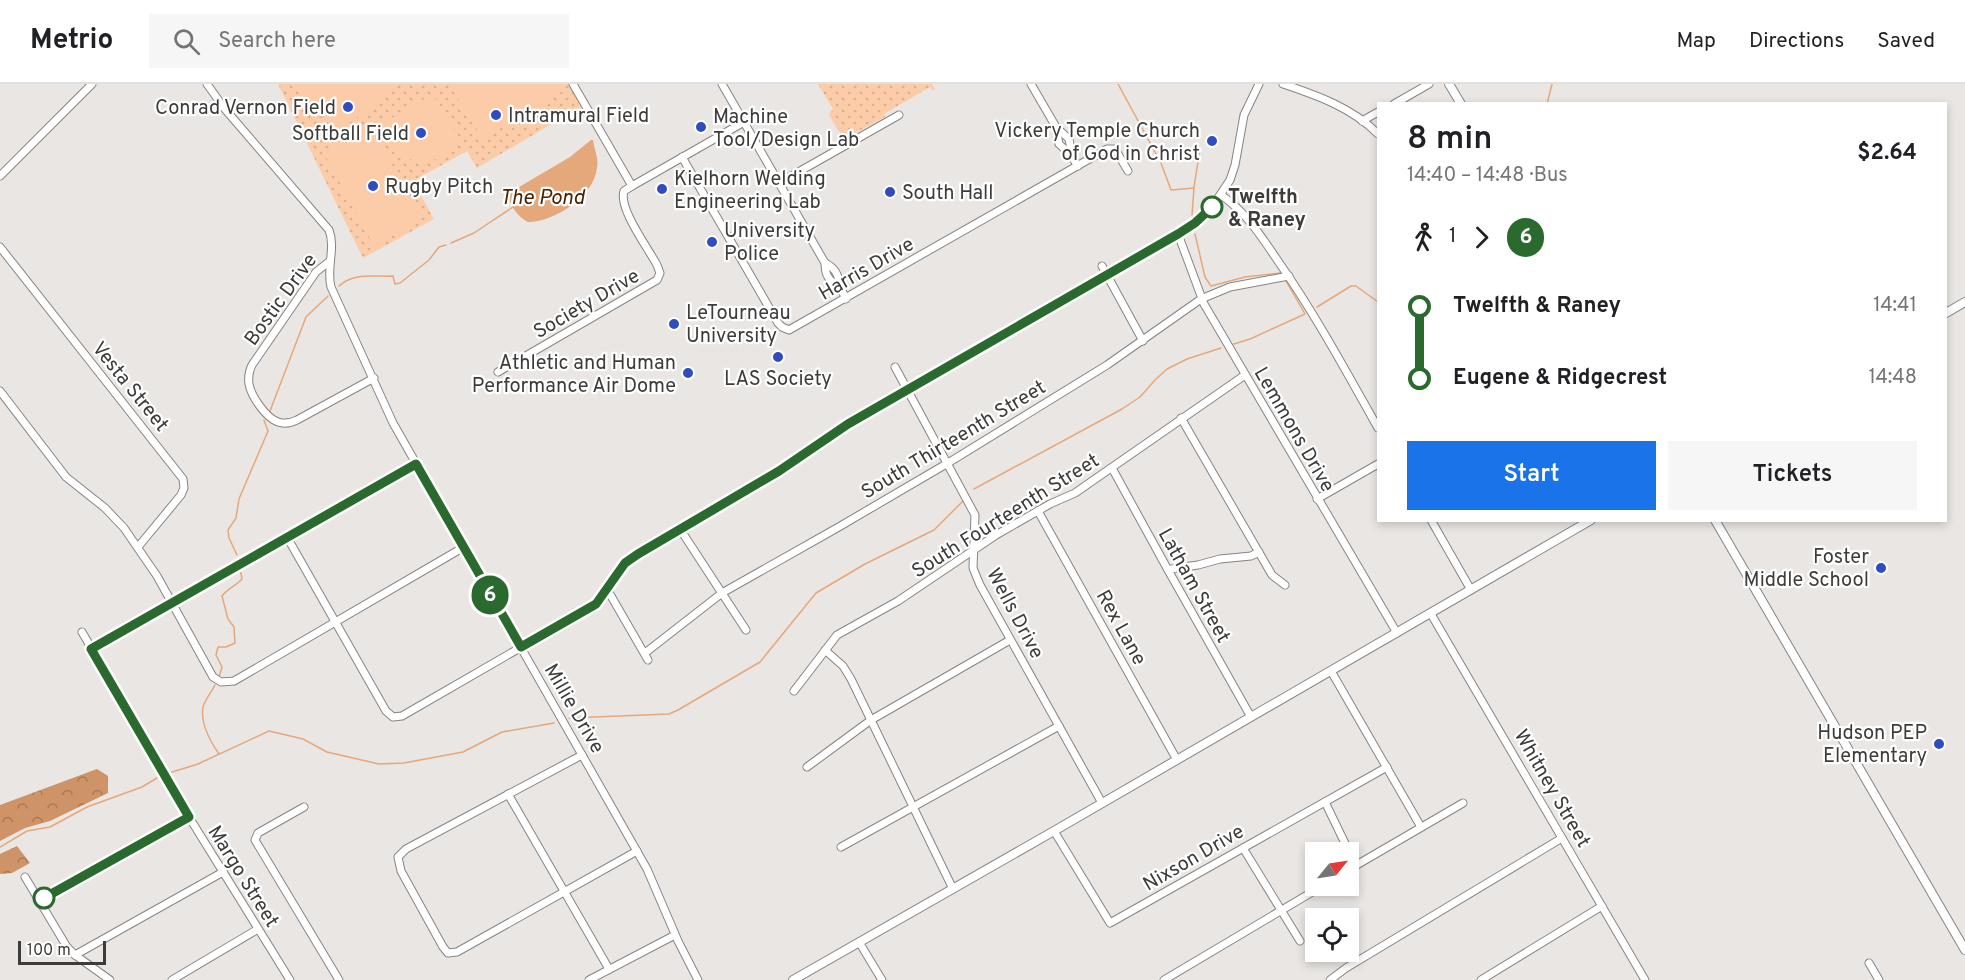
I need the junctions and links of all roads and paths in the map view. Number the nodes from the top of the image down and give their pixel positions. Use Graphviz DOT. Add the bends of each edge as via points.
graph roads {
  1 [pos="92,84"];
  2 [pos="207,84"];
  3 [pos="573,84"];
  4 [pos="723,84"];
  5 [pos="1031,84"];
  6 [pos="1259,84"];
  7 [pos="1283,84"];
  8 [pos="1429,84"];
  9 [pos="1449,84"];
  10 [pos="1398,102"];
  11 [pos="1460,102"];
  12 [pos="1377,113"];
  13 [pos="899,115"];
  14 [pos="1362,121"];
  15 [pos="744,122"];
  16 [pos="1056,127"];
  17 [pos="1377,133"];
  18 [pos="1072,155"];
  19 [pos="682,157"];
  20 [pos="1077,166"];
  21 [pos="1128,171"];
  22 [pos="0,176"];
  23 [pos="779,183"];
  24 [pos="632,186"];
  25 [pos="1221,195"];
  26 [pos="1178,234"];
  27 [pos="0,247"];
  28 [pos="330,261"];
  29 [pos="1102,266"];
  30 [pos="1107,276"];
  31 [pos="1289,276"];
  32 [pos="846,298"];
  33 [pos="1201,299"];
  34 [pos="1965,302"];
  35 [pos="1947,312"];
  36 [pos="1143,341"];
  37 [pos="895,367"];
  38 [pos="498,372"];
  39 [pos="1245,375"];
  40 [pos="374,378"];
  41 [pos="908,390"];
  42 [pos="0,391"];
  43 [pos="1181,418"];
  44 [pos="1377,426"];
  45 [pos="948,463"];
  46 [pos="416,464"];
  47 [pos="1377,465"];
  48 [pos="1112,468"];
  49 [pos="1317,499"];
  50 [pos="1038,511"];
  51 [pos="1432,522"];
  52 [pos="1588,522"];
  53 [pos="1716,522"];
  54 [pos="680,529"];
  55 [pos="287,537"];
  56 [pos="138,547"];
  57 [pos="464,547"];
  58 [pos="973,551"];
  59 [pos="1259,552"];
  60 [pos="1168,570"];
  61 [pos="1285,585"];
  62 [pos="607,589"];
  63 [pos="1471,590"];
  64 [pos="722,593"];
  65 [pos="173,603"];
  66 [pos="1431,614"];
  67 [pos="334,622"];
  68 [pos="746,630"];
  69 [pos="82,632"];
  70 [pos="1397,633"];
  71 [pos="1010,640"];
  72 [pos="521,647"];
  73 [pos="91,649"];
  74 [pos="825,650"];
  75 [pos="1331,671"];
  76 [pos="794,691"];
  77 [pos="1251,717"];
  78 [pos="871,720"];
  79 [pos="1059,726"];
  80 [pos="582,755"];
  81 [pos="1177,760"];
  82 [pos="807,767"];
  83 [pos="1387,767"];
  84 [pos="508,794"];
  85 [pos="1325,802"];
  86 [pos="1102,803"];
  87 [pos="1463,803"];
  88 [pos="304,807"];
  89 [pos="913,807"];
  90 [pos="189,817"];
  91 [pos="1421,827"];
  92 [pos="1054,831"];
  93 [pos="1563,838"];
  94 [pos="1344,842"];
  95 [pos="841,847"];
  96 [pos="1243,848"];
  97 [pos="637,851"];
  98 [pos="1359,864"];
  99 [pos="223,872"];
  100 [pos="25,877"];
  101 [pos="953,889"];
  102 [pos="564,891"];
  103 [pos="1306,896"];
  104 [pos="39,902"];
  105 [pos="1602,906"];
  106 [pos="1281,911"];
  107 [pos="258,929"];
  108 [pos="675,935"];
  109 [pos="1300,941"];
  110 [pos="859,942"];
  111 [pos="1965,950"];
  112 [pos="75,955"];
  113 [pos="1869,963"];
  114 [pos="609,969"];
  115 [pos="110,980"];
  116 [pos="172,980"];
  117 [pos="290,980"];
  118 [pos="339,980"];
  119 [pos="589,980"];
  120 [pos="698,980"];
  121 [pos="792,980"];
  122 [pos="882,980"];
  123 [pos="1164,980"];
  124 [pos="1330,980"];
  125 [pos="1481,980"];
  126 [pos="1645,980"];
  127 [pos="1879,980"];
  1 -- 22 [label="street"];
  2 -- 28 [label="street, Bostic Drive" via="326,226 332,238"];
  3 -- 24 [label="street"];
  4 -- 15 [label="street"];
  5 -- 16 [label="street"];
  6 -- 25 [label="street" via="1244,115 1235,165"];
  7 -- 14 [label="street" via="1316,96"];
  8 -- 10 [label="street"];
  9 -- 11 [label="street"];
  12 -- 14 [label="street"];
  13 -- 23 [label="street"];
  14 -- 17 [label="street"];
  15 -- 19 [label="street"];
  15 -- 23 [label="street"];
  16 -- 18 [label="street" via="1068,137"];
  16 -- 18 [label="street" via="1059,144"];
  18 -- 20 [label="street"];
  19 -- 24 [label="street"];
  19 -- 32 [label="street, Harris Drive" via="782,327 795,328"];
  20 -- 21 [label="street, Harris Drive" via="1112,148"];
  20 -- 32 [label="street, Harris Drive"];
  23 -- 32 [label="street" via="825,263 828,278"];
  24 -- 38 [label="street, Society Drive" via="624,191 623,200 657,265 658,279"];
  25 -- 26 [label="street" via="1205,214"];
  25 -- 31 [label="street" via="1252,222"];
  26 -- 30 [label="street"];
  26 -- 33 [label="street, Lemmons Drive"];
  27 -- 56 [label="street, Vesta Street" via="183,479 181,495"];
  28 -- 40 [label="street, Millie Drive" via="331,286"];
  28 -- 40 [label="street, Bostic Drive" via="316,272 252,365 250,389 268,416 288,423"];
  29 -- 30 [label="street"];
  30 -- 36 [label="street"];
  30 -- 41 [label="street"];
  31 -- 33 [label="street, South Thirteenth Street" via="1230,287"];
  31 -- 44 [label="street"];
  33 -- 36 [label="street, South Thirteenth Street"];
  33 -- 39 [label="street, Lemmons Drive"];
  34 -- 35 [label="street"];
  36 -- 45 [label="street, South Thirteenth Street"];
  37 -- 41 [label="street, Wells Drive"];
  39 -- 43 [label="street, South Fourteenth Street"];
  39 -- 49 [label="street, Lemmons Drive"];
  40 -- 46 [label="street, Millie Drive"];
  41 -- 45 [label="street, Wells Drive"];
  41 -- 54 [label="street"];
  42 -- 56 [label="street" via="66,477 115,518"];
  43 -- 48 [label="street, South Fourteenth Street"];
  43 -- 59 [label="street"];
  45 -- 58 [label="street, Wells Drive" via="975,515"];
  45 -- 64 [label="street, South Thirteenth Street"];
  46 -- 55 [label="street"];
  46 -- 57 [label="street, Millie Drive"];
  47 -- 49 [label="street"];
  48 -- 50 [label="street, South Fourteenth Street" via="1075,493"];
  48 -- 60 [label="street, Latham Street"];
  49 -- 70 [label="street, Lemmons Drive"];
  50 -- 58 [label="street, South Fourteenth Street"];
  50 -- 81 [label="street, Rex Lane"];
  51 -- 63 [label="street"];
  52 -- 63 [label="street"];
  53 -- 111 [label="street"];
  54 -- 62 [label="street" via="625,563"];
  54 -- 64 [label="street"];
  55 -- 65 [label="street"];
  55 -- 67 [label="street"];
  56 -- 65 [label="street"];
  57 -- 67 [label="street"];
  57 -- 72 [label="street, Millie Drive"];
  58 -- 71 [label="street, Wells Drive" via="973,568"];
  58 -- 74 [label="street, South Fourteenth Street" via="898,601 837,635"];
  59 -- 60 [label="street"];
  59 -- 61 [label="street" via="1273,577"];
  60 -- 77 [label="street, Latham Street"];
  62 -- 64 [label="street, South Thirteenth Street" via="647,657"];
  62 -- 72 [label="street" via="596,604"];
  63 -- 66 [label="street"];
  64 -- 68 [label="street"];
  65 -- 67 [label="street" via="211,673 221,682 234,681"];
  65 -- 73 [label="street"];
  66 -- 70 [label="street"];
  66 -- 93 [label="street, Whitney Street"];
  67 -- 72 [label="street" via="393,717 402,716"];
  69 -- 73 [label="street, Margo Street"];
  70 -- 75 [label="street"];
  71 -- 78 [label="street"];
  71 -- 79 [label="street, Wells Drive"];
  72 -- 80 [label="street, Millie Drive"];
  73 -- 90 [label="street, Margo Street"];
  74 -- 76 [label="street, South Fourteenth Street"];
  74 -- 78 [label="street" via="843,666"];
  75 -- 77 [label="street"];
  75 -- 83 [label="street"];
  77 -- 81 [label="street"];
  78 -- 82 [label="street"];
  78 -- 89 [label="street"];
  79 -- 86 [label="street, Wells Drive"];
  79 -- 89 [label="street"];
  80 -- 84 [label="street"];
  80 -- 97 [label="street, Millie Drive"];
  81 -- 86 [label="street"];
  83 -- 85 [label="street, Nixson Drive"];
  83 -- 91 [label="street"];
  84 -- 102 [label="street"];
  84 -- 102 [label="street" via="406,849 398,858 443,947 457,952"];
  85 -- 94 [label="street"];
  85 -- 96 [label="street, Nixson Drive"];
  86 -- 92 [label="street"];
  87 -- 91 [label="street"];
  88 -- 118 [label="street" via="255,837 256,843"];
  89 -- 95 [label="street"];
  89 -- 101 [label="street"];
  90 -- 99 [label="street, Margo Street"];
  90 -- 104 [label="street"];
  91 -- 98 [label="street"];
  92 -- 96 [label="street, Nixson Drive" via="1110,923"];
  92 -- 101 [label="street"];
  93 -- 105 [label="street, Whitney Street"];
  93 -- 124 [label="street"];
  96 -- 106 [label="street"];
  97 -- 102 [label="street"];
  97 -- 108 [label="street, Millie Drive"];
  99 -- 107 [label="street, Margo Street"];
  99 -- 112 [label="street"];
  100 -- 104 [label="street"];
  101 -- 110 [label="street"];
  102 -- 114 [label="street"];
  103 -- 106 [label="street"];
  104 -- 112 [label="street"];
  105 -- 125 [label="street"];
  105 -- 126 [label="street, Whitney Street"];
  106 -- 109 [label="street"];
  106 -- 123 [label="street"];
  107 -- 116 [label="street"];
  107 -- 117 [label="street, Margo Street"];
  108 -- 114 [label="street"];
  108 -- 120 [label="street, Millie Drive"];
  110 -- 121 [label="street"];
  110 -- 122 [label="street"];
  112 -- 115 [label="street"];
  113 -- 127 [label="street"];
  114 -- 119 [label="street"];
}
